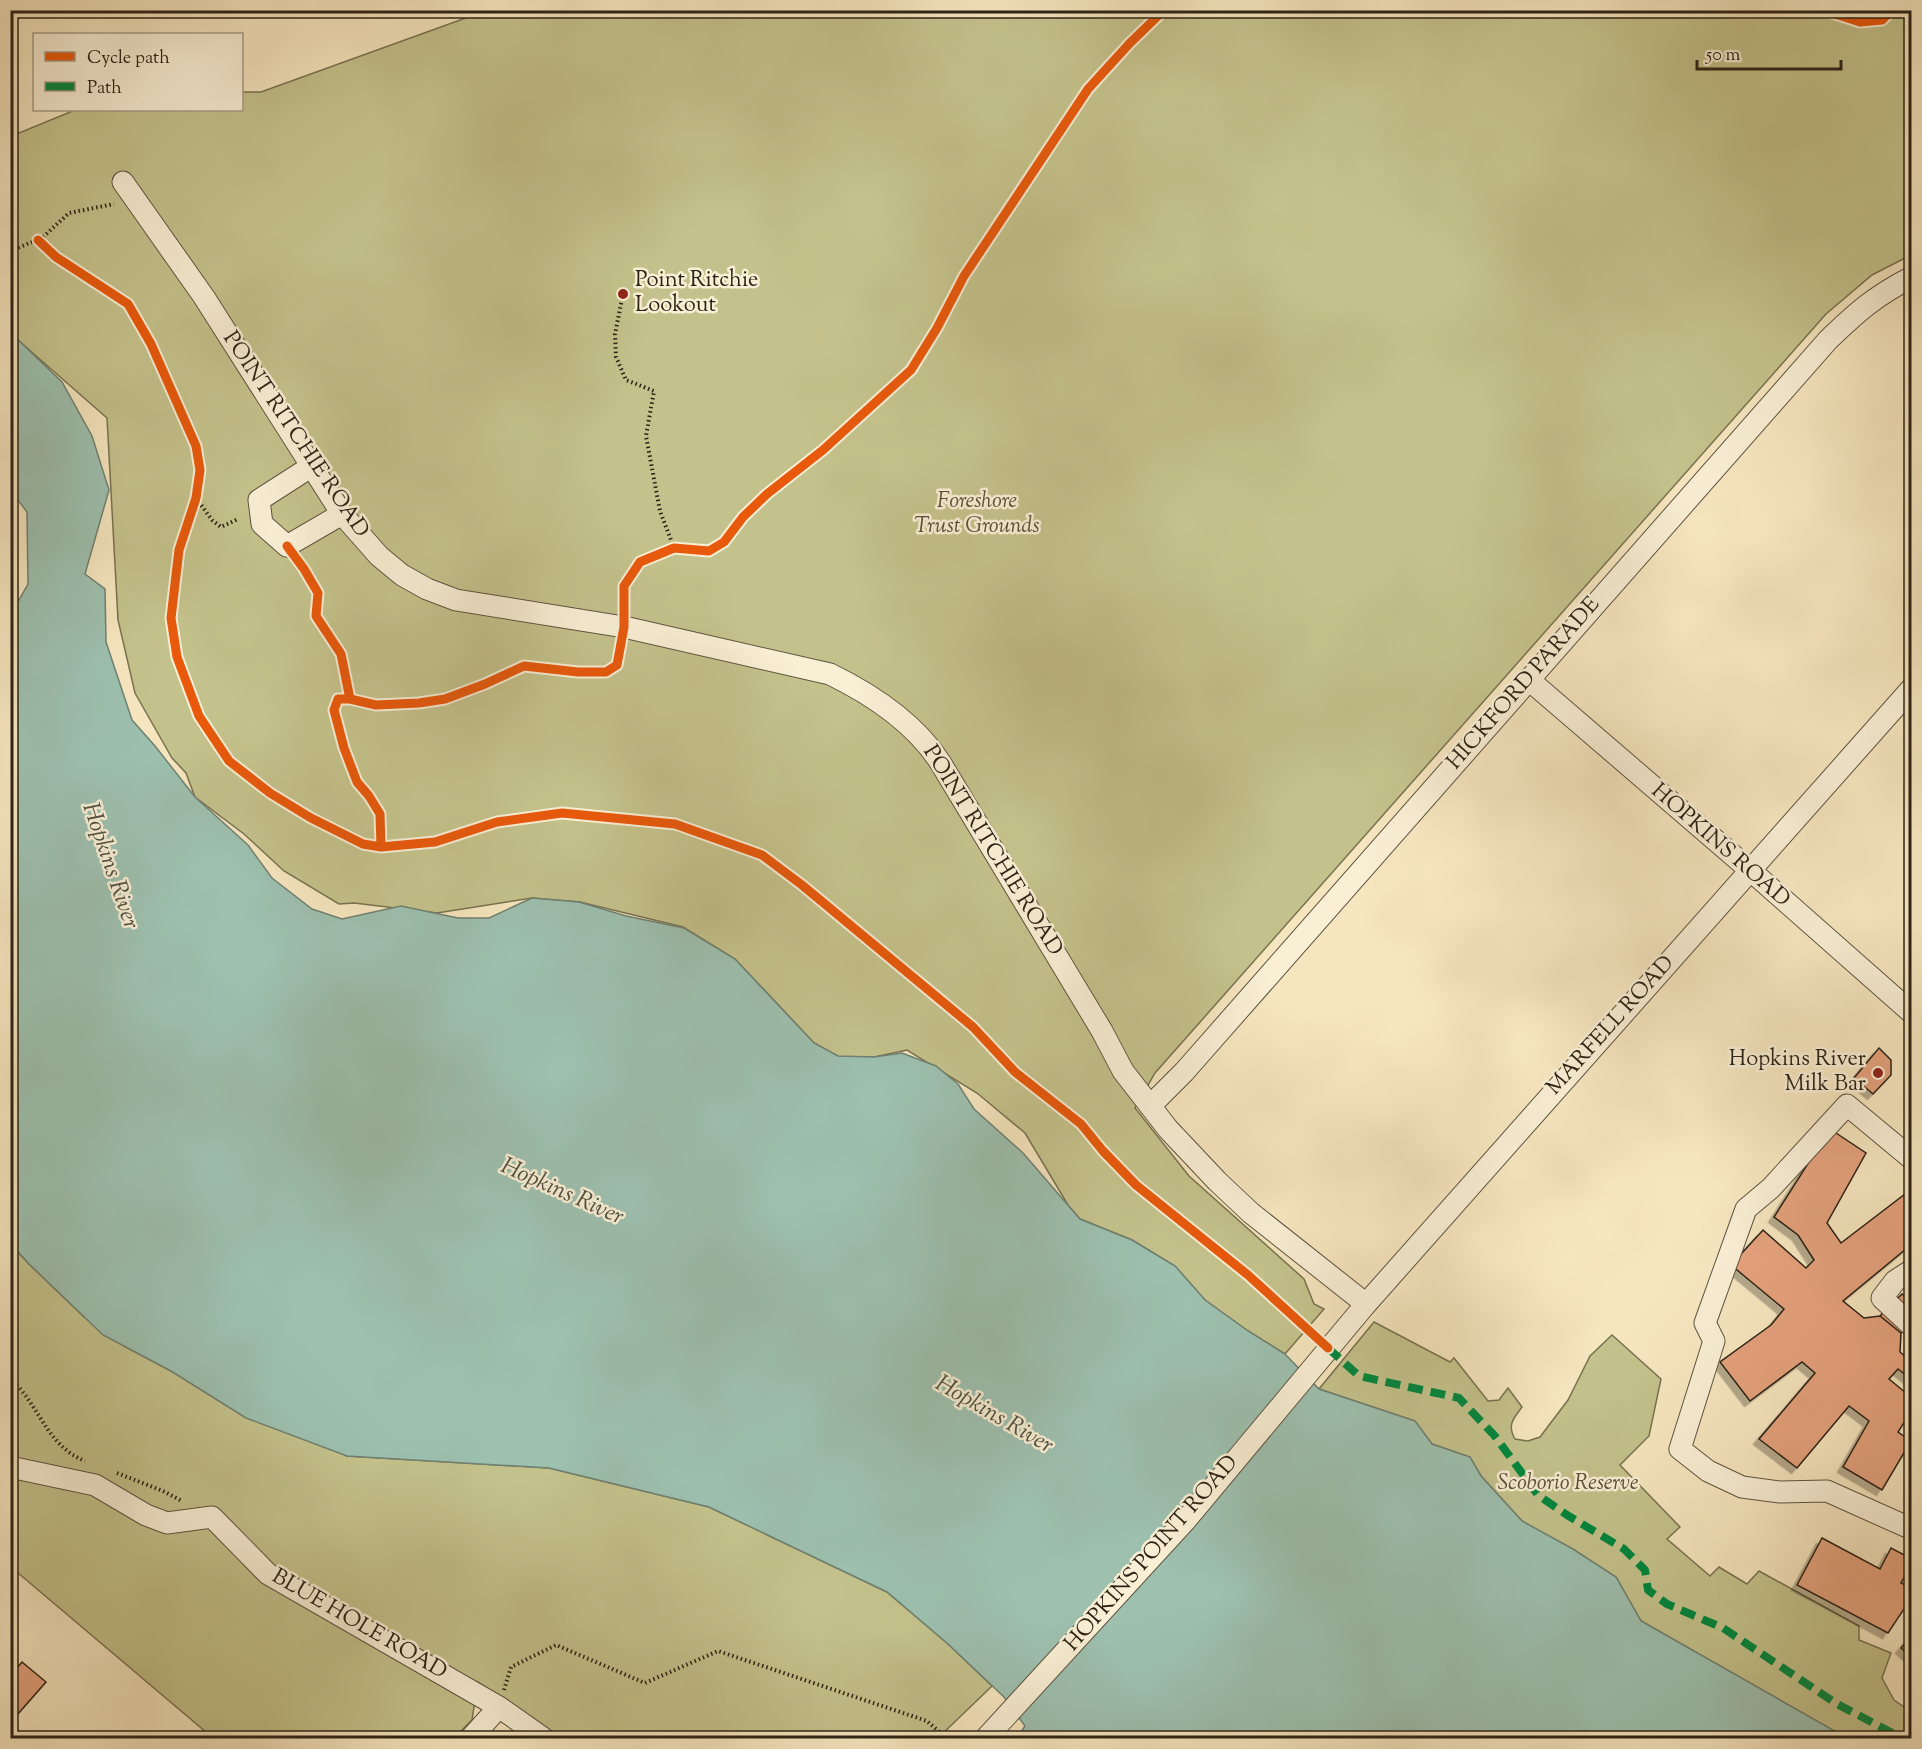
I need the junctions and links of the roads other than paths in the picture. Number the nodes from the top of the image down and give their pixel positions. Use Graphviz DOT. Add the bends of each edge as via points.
graph roads {
  1 [pos="129,190"];
  2 [pos="1911,277"];
  3 [pos="312,466"];
  4 [pos="342,514"];
  5 [pos="1528,679"];
  6 [pos="1911,688"];
  7 [pos="1750,870"];
  8 [pos="1911,1013"];
  9 [pos="1150,1106"];
  10 [pos="1911,1160"];
  11 [pos="1911,1270"];
  12 [pos="1366,1304"];
  13 [pos="1911,1326"];
  14 [pos="1314,1366"];
  15 [pos="10,1467"];
  16 [pos="1911,1529"];
  17 [pos="499,1707"];
  18 [pos="471,1738"];
  19 [pos="543,1738"];
  20 [pos="986,1738"];
  1 -- 3 [label="street, POINT RITCHIE ROAD" via="204,297"];
  2 -- 5 [label="street, HICKFORD PARADE" via="1863,306 1828,340"];
  3 -- 4 [label="street, POINT RITCHIE ROAD"];
  3 -- 4 [label="street" via="259,500 262,524 286,546"];
  4 -- 9 [label="street, POINT RITCHIE ROAD" via="379,556 402,575 456,600 624,627 807,668 830,674 879,701 934,752 1123,1071"];
  5 -- 7 [label="street, HOPKINS ROAD"];
  5 -- 9 [label="street, HICKFORD PARADE" via="1192,1064"];
  6 -- 7 [label="street, MARFELL ROAD"];
  7 -- 8 [label="street, HOPKINS ROAD"];
  7 -- 12 [label="street, MARFELL ROAD"];
  9 -- 12 [label="street, POINT RITCHIE ROAD" via="1251,1213"];
  10 -- 16 [label="street" via="1846,1105 1746,1209 1705,1323 1714,1341 1680,1449 1708,1471 1742,1487 1779,1492 1827,1491"];
  11 -- 13 [label="street" via="1895,1281 1882,1298"];
  12 -- 14 [label="street, MARFELL ROAD"];
  14 -- 20 [label="street, HOPKINS POINT ROAD" via="1185,1521"];
  15 -- 17 [label="street, BLUE HOLE ROAD" via="95,1485 146,1515 167,1522 212,1517 268,1574"];
  17 -- 18 [label="street"];
  17 -- 19 [label="street, BLUE HOLE ROAD"];
}
